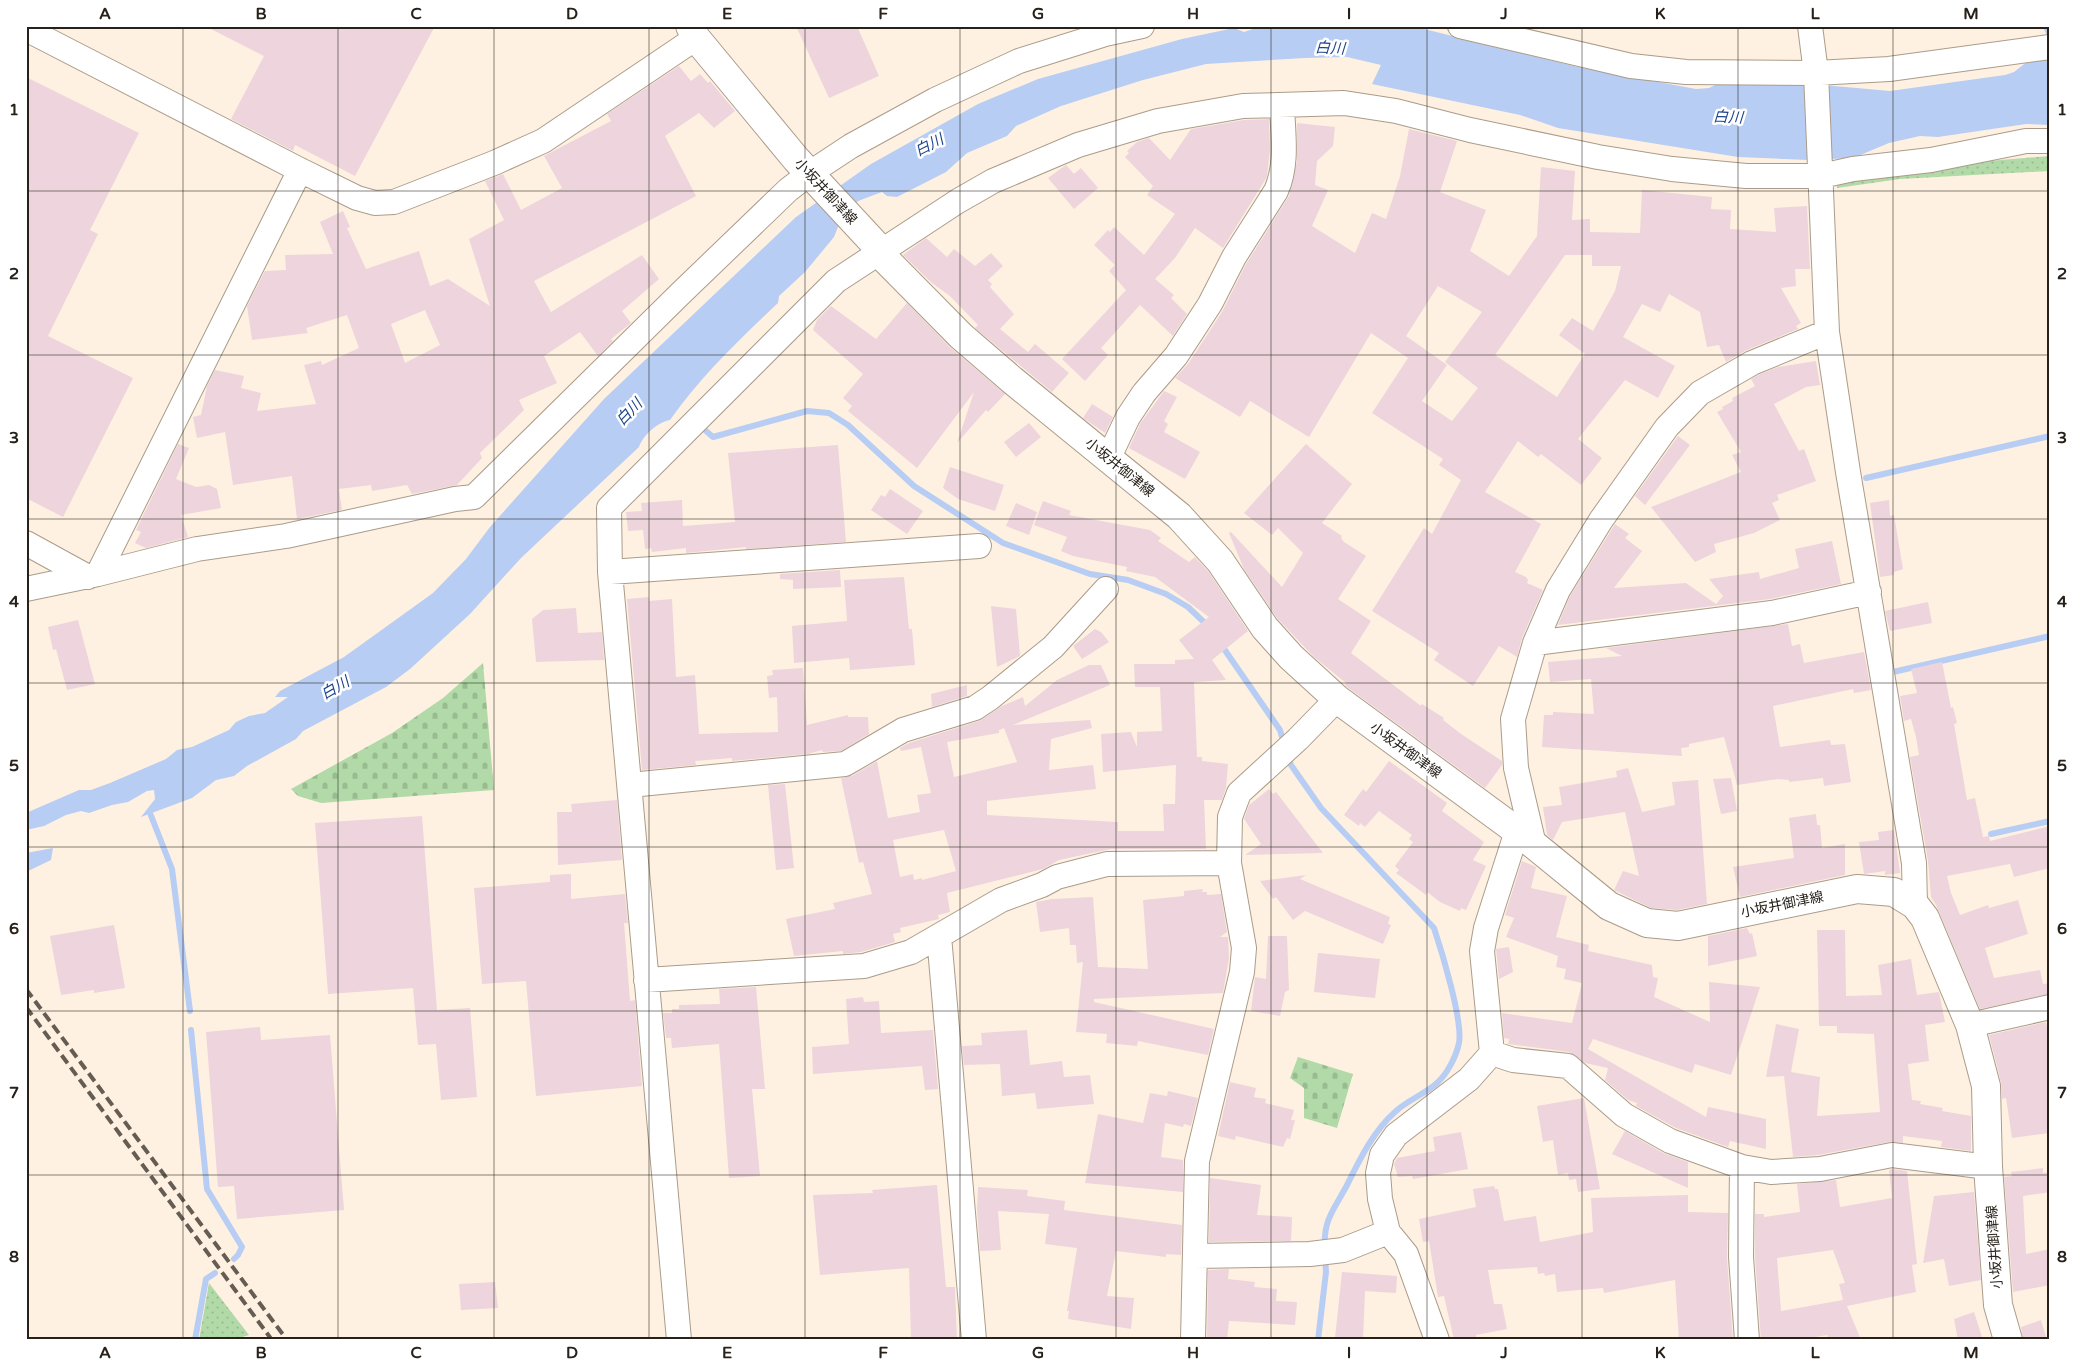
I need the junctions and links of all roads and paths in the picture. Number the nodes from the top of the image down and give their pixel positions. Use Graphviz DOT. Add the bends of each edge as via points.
graph roads {
  1 [pos="1142,26"];
  2 [pos="1460,26"];
  3 [pos="1810,26"];
  4 [pos="26,29"];
  5 [pos="693,32"];
  6 [pos="2050,47"];
  7 [pos="1816,76"];
  8 [pos="1282,106"];
  9 [pos="2050,140"];
  10 [pos="300,170"];
  11 [pos="1820,171"];
  12 [pos="814,177"];
  13 [pos="877,248"];
  14 [pos="1827,332"];
  15 [pos="1109,457"];
  16 [pos="26,543"];
  17 [pos="979,546"];
  18 [pos="610,572"];
  19 [pos="93,576"];
  20 [pos="26,589"];
  21 [pos="1106,589"];
  22 [pos="1869,592"];
  23 [pos="1535,643"];
  24 [pos="1337,699"];
  25 [pos="630,786"];
  26 [pos="1526,838"];
  27 [pos="1229,864"];
  28 [pos="1915,905"];
  29 [pos="939,936"];
  30 [pos="646,980"];
  31 [pos="2050,1008"];
  32 [pos="1970,1025"];
  33 [pos="1492,1052"];
  34 [pos="1742,1167"];
  35 [pos="1988,1167"];
  36 [pos="1388,1232"];
  37 [pos="1195,1256"];
  38 [pos="679,1340"];
  39 [pos="974,1340"];
  40 [pos="1193,1340"];
  41 [pos="1437,1340"];
  42 [pos="1747,1340"];
  43 [pos="2008,1340"];
  1 -- 12 [label="street" via="1018,61 935,100 851,146"];
  2 -- 7 [label="street" via="1631,66 1686,72"];
  3 -- 7 [label="street"];
  4 -- 10 [label="street"];
  5 -- 10 [label="street" via="585,114 543,141 394,202 358,198"];
  5 -- 12 [label="main road, 小坂井御津線"];
  6 -- 7 [label="street"];
  7 -- 11 [label="street"];
  8 -- 11 [label="street" via="1344,103 1396,111 1598,157 1672,169 1746,176"];
  8 -- 13 [label="street" via="1243,106 1158,121 1078,145 993,181"];
  8 -- 15 [label="street" via="1284,158 1276,191 1176,356 1128,417"];
  9 -- 11 [label="street" via="2026,141 1931,160"];
  10 -- 19 [label="street"];
  11 -- 14 [label="street"];
  12 -- 13 [label="main road, 小坂井御津線"];
  12 -- 19 [label="street" via="788,190 474,497 296,534 197,549"];
  13 -- 15 [label="main road, 小坂井御津線" via="961,336"];
  13 -- 18 [label="street" via="836,281 609,508"];
  14 -- 22 [label="street"];
  14 -- 23 [label="street" via="1752,364 1700,393 1666,427 1601,520 1558,590"];
  15 -- 24 [label="main road, 小坂井御津線" via="1179,516 1220,561 1265,628 1290,657"];
  16 -- 19 [label="street"];
  17 -- 18 [label="street"];
  18 -- 25 [label="street"];
  19 -- 20 [label="street"];
  21 -- 25 [label="street" via="1053,647 990,698 975,708 903,730 845,764"];
  22 -- 23 [label="street" via="1772,612"];
  22 -- 28 [label="street" via="1914,863"];
  23 -- 26 [label="street" via="1513,719"];
  24 -- 26 [label="main road, 小坂井御津線"];
  24 -- 27 [label="street" via="1239,793 1230,817"];
  25 -- 30 [label="street"];
  26 -- 28 [label="main road, 小坂井御津線" via="1609,906 1647,922 1678,926 1857,889 1894,892"];
  26 -- 33 [label="street" via="1486,928 1482,951"];
  27 -- 29 [label="street" via="1107,864 1057,877 1001,900"];
  27 -- 37 [label="street" via="1244,948 1242,972 1197,1160"];
  28 -- 32 [label="main road, 小坂井御津線" via="1925,918"];
  29 -- 30 [label="street" via="911,952 864,966"];
  29 -- 39 [label="street"];
  30 -- 38 [label="street"];
  31 -- 32 [label="street"];
  32 -- 35 [label="main road, 小坂井御津線" via="1986,1086"];
  33 -- 34 [label="street" via="1513,1060 1568,1066 1624,1115 1670,1141"];
  33 -- 36 [label="street" via="1469,1080 1396,1135 1382,1155 1378,1173 1380,1199"];
  34 -- 35 [label="street" via="1771,1172 1820,1169 1892,1155"];
  34 -- 42 [label="street" via="1741,1257"];
  35 -- 43 [label="main road, 小坂井御津線" via="1998,1305"];
  36 -- 37 [label="street" via="1343,1250 1310,1254"];
  36 -- 41 [label="street" via="1406,1254"];
  37 -- 40 [label="street"];
}
